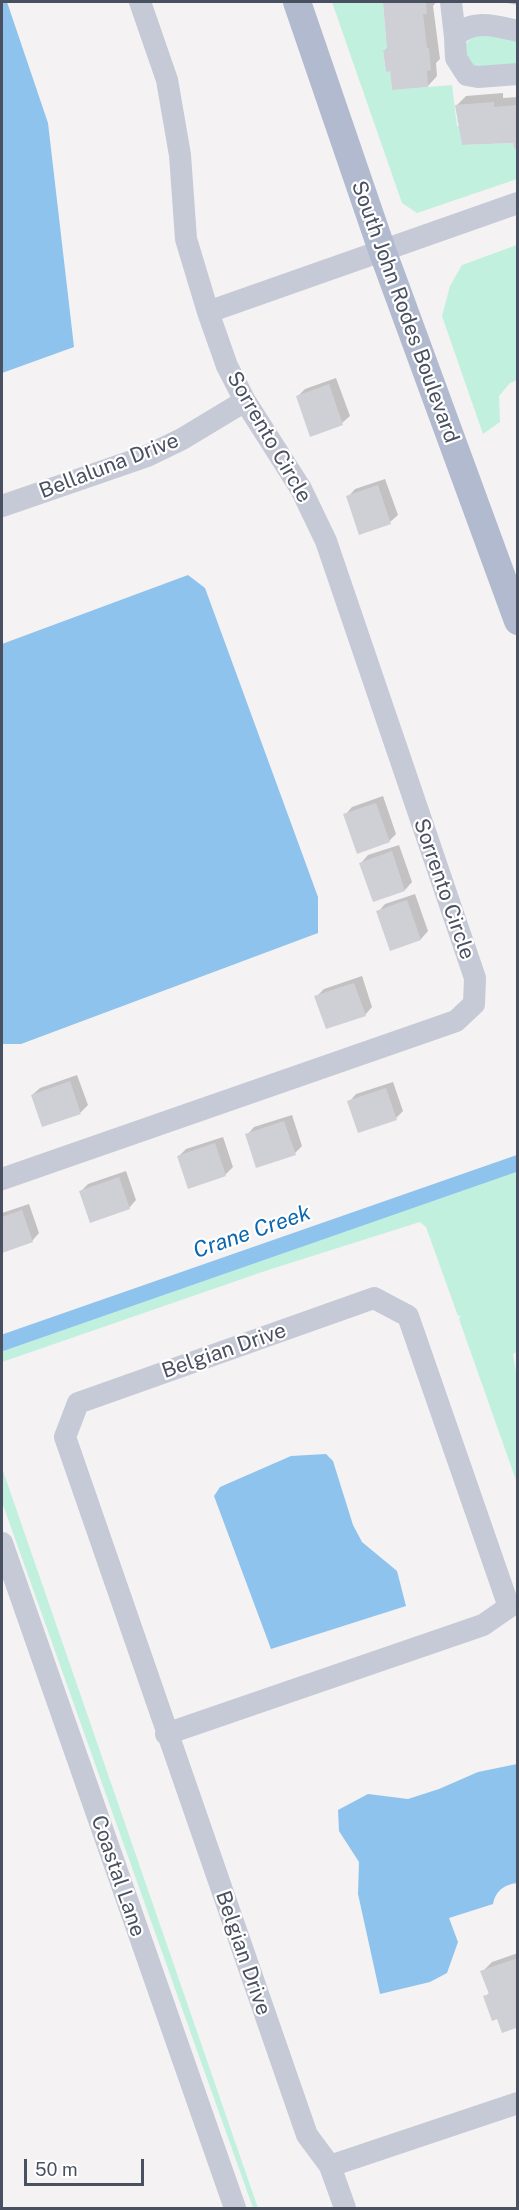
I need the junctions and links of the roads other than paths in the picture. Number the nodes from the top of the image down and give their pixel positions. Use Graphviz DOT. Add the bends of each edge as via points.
graph roads {
  1 [pos="140,2"];
  2 [pos="297,2"];
  3 [pos="452,2"];
  4 [pos="518,32"];
  5 [pos="455,37"];
  6 [pos="518,75"];
  7 [pos="518,203"];
  8 [pos="382,250"];
  9 [pos="208,312"];
  10 [pos="245,401"];
  11 [pos="2,506"];
  12 [pos="518,621"];
  13 [pos="2,1179"];
  14 [pos="2,1543"];
  15 [pos="513,1609"];
  16 [pos="166,1734"];
  17 [pos="518,2103"];
  18 [pos="330,2166"];
  19 [pos="235,2208"];
  20 [pos="345,2208"];
  1 -- 9 [label="street, Sorrento Circle" via="167,81 180,155 186,239"];
  2 -- 8 [label="main road, South John Rodes Boulevard"];
  3 -- 5 [label="street"];
  4 -- 5 [label="street" via="490,25 471,27"];
  5 -- 6 [label="street" via="456,58 467,75"];
  7 -- 8 [label="street"];
  8 -- 9 [label="street"];
  8 -- 12 [label="main road, South John Rodes Boulevard"];
  9 -- 10 [label="street, Sorrento Circle" via="227,366"];
  10 -- 11 [label="street, Bellaluna Drive" via="147,456"];
  10 -- 13 [label="street, Sorrento Circle" via="301,489 326,541 475,978 474,1004 456,1021"];
  14 -- 19 [label="street, Coastal Lane"];
  15 -- 16 [label="street, Belgian Drive" via="483,1625"];
  15 -- 16 [label="street, Belgian Drive" via="408,1316 374,1298 78,1403 65,1437"];
  16 -- 18 [label="street, Belgian Drive" via="307,2135"];
  17 -- 18 [label="street"];
  18 -- 20 [label="street, Belgian Drive"];
}
